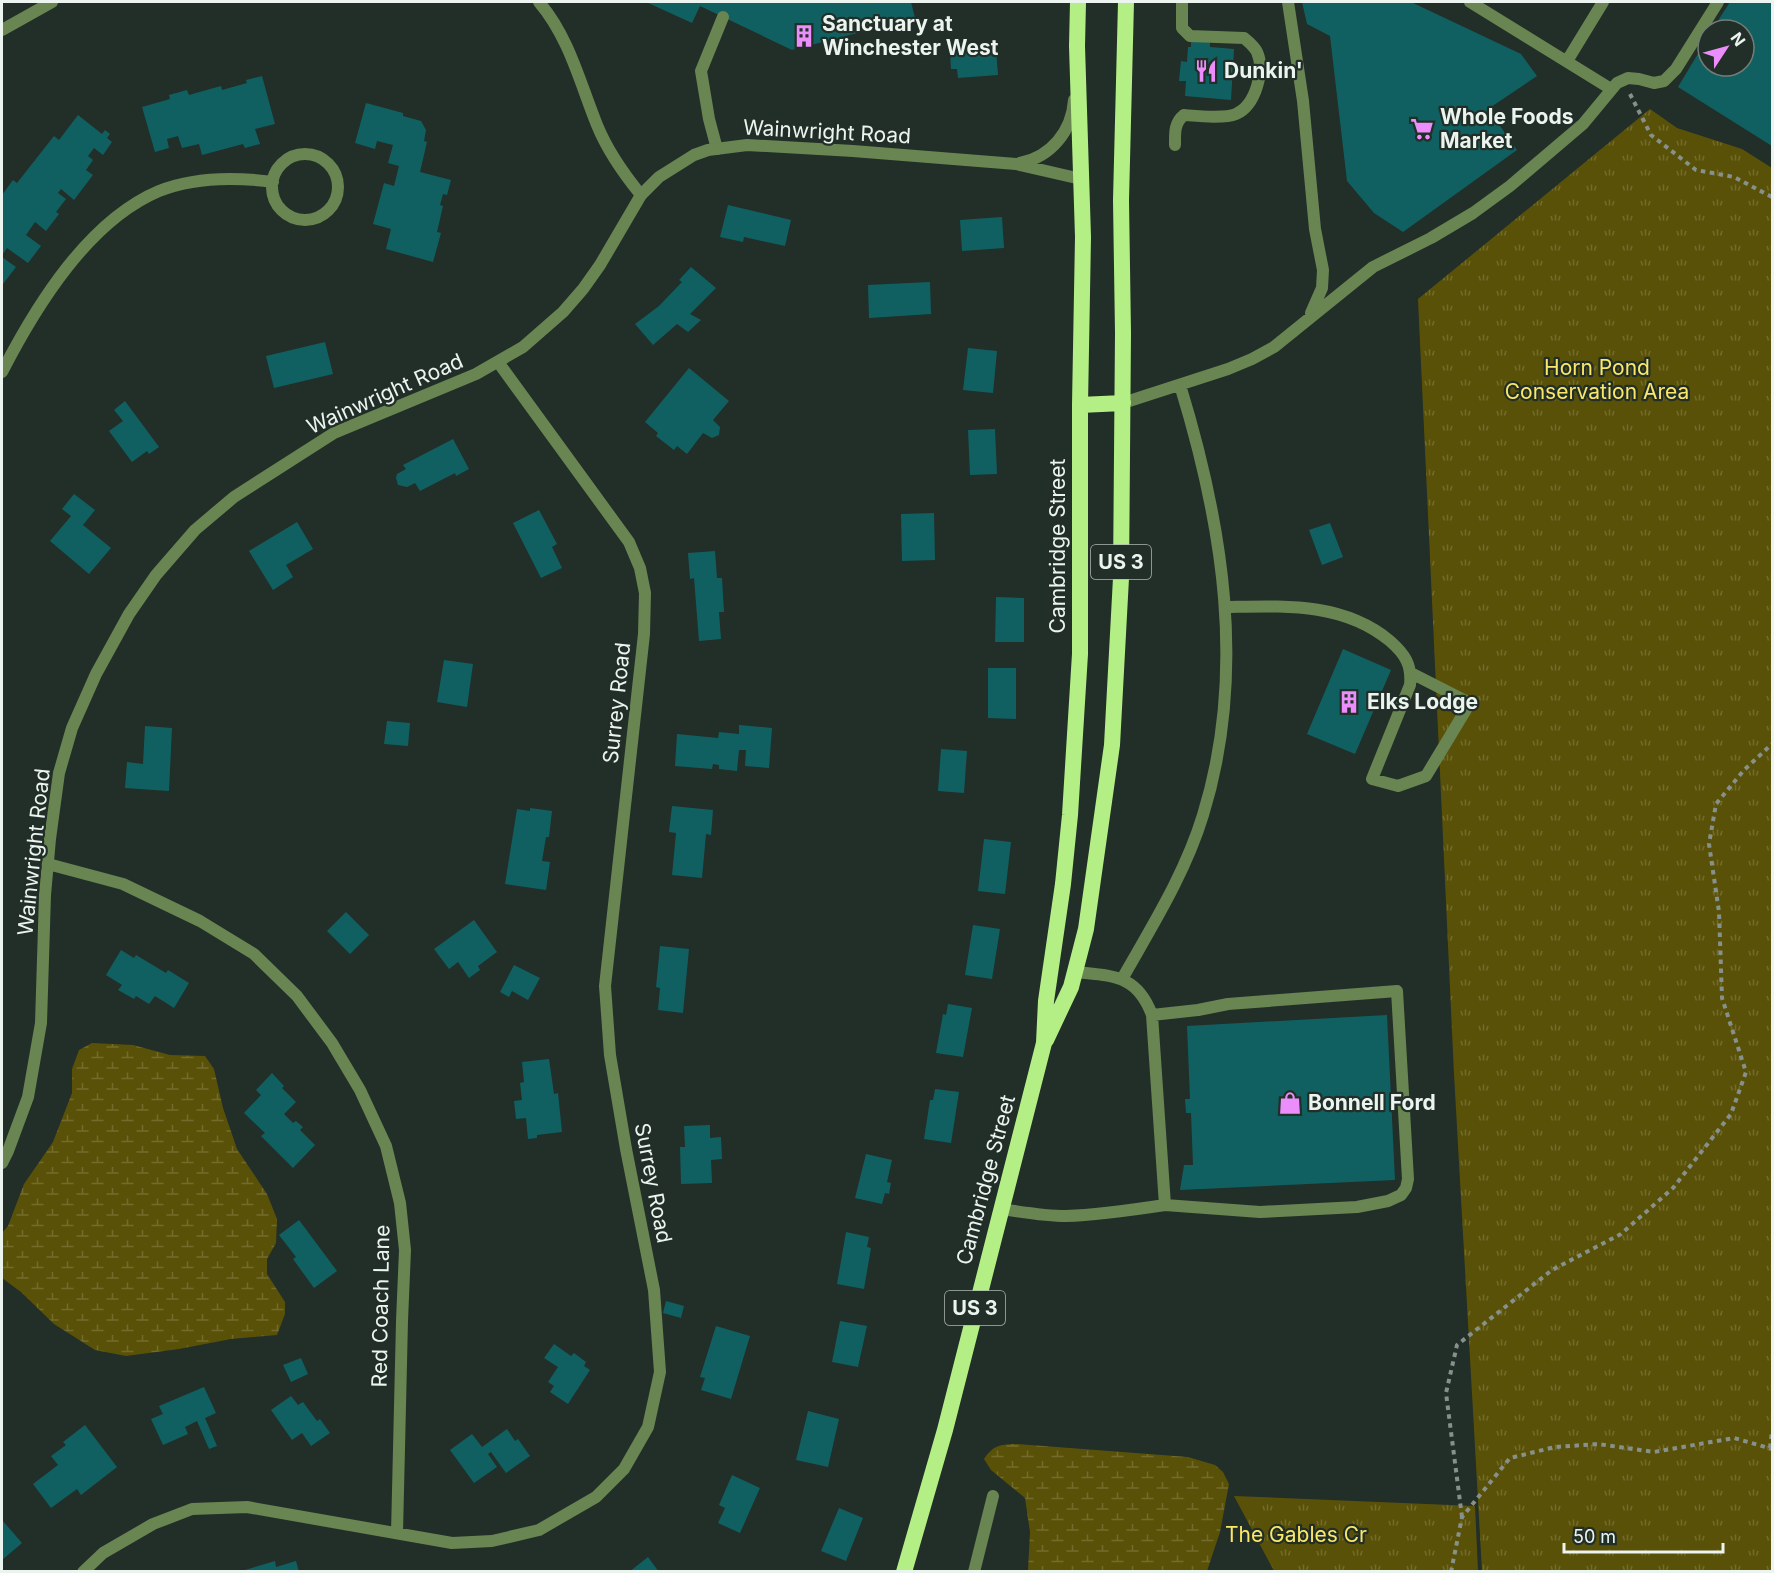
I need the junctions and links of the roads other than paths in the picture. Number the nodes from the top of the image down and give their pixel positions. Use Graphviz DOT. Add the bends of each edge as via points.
graph roads {
  1 [pos="52,2"];
  2 [pos="539,2"];
  3 [pos="1078,2"];
  4 [pos="1126,2"];
  5 [pos="1288,2"];
  6 [pos="1470,2"];
  7 [pos="1603,2"];
  8 [pos="1719,2"];
  9 [pos="1182,4"];
  10 [pos="723,17"];
  11 [pos="2,30"];
  12 [pos="1077,46"];
  13 [pos="1567,61"];
  14 [pos="1611,89"];
  15 [pos="1175,145"];
  16 [pos="717,148"];
  17 [pos="1016,164"];
  18 [pos="1081,179"];
  19 [pos="273,182"];
  20 [pos="641,195"];
  21 [pos="1307,319"];
  22 [pos="498,362"];
  23 [pos="2,372"];
  24 [pos="1180,385"];
  25 [pos="1123,403"];
  26 [pos="1080,405"];
  27 [pos="1226,607"];
  28 [pos="1411,673"];
  29 [pos="48,864"];
  30 [pos="1075,972"];
  31 [pos="1122,979"];
  32 [pos="1152,1015"];
  33 [pos="1044,1043"];
  34 [pos="2,1163"];
  35 [pos="1165,1205"];
  36 [pos="1000,1209"];
  37 [pos="993,1496"];
  38 [pos="397,1533"];
  39 [pos="83,1572"];
  40 [pos="904,1572"];
  41 [pos="974,1572"];
  1 -- 11 [label="street"];
  2 -- 20 [label="street" via="562,36 618,167"];
  3 -- 12 [label="highway, US 3"];
  4 -- 25 [label="highway, Cambridge Street / US 3" via="1121,200"];
  5 -- 21 [label="street" via="1323,270 1319,298"];
  6 -- 13 [label="street"];
  7 -- 13 [label="street"];
  8 -- 14 [label="street" via="1669,77 1654,83 1628,78"];
  9 -- 15 [label="street" via="1182,27 1190,36 1244,38 1256,50 1259,60 1255,96 1246,106 1229,116 1184,115 1175,128"];
  10 -- 16 [label="street" via="701,71"];
  12 -- 17 [label="street, Wainwright Road" via="1073,108 1066,130 1050,149"];
  12 -- 18 [label="highway, Cambridge Street / US 3"];
  13 -- 14 [label="street"];
  14 -- 21 [label="street" via="1583,124 1510,186 1448,228 1373,267"];
  16 -- 17 [label="street, Wainwright Road" via="747,145"];
  16 -- 20 [label="street, Wainwright Road" via="676,165"];
  17 -- 18 [label="street, Wainwright Road"];
  18 -- 26 [label="highway, Cambridge Street / US 3"];
  19 -- 19 [label="street" via="277,204 292,217 303,220 324,214 337,197 337,178 331,167 309,154 287,159 279,166"];
  19 -- 23 [label="street" via="249,178 200,181 160,191 126,211 86,245 68,267 21,335"];
  20 -- 22 [label="street, Wainwright Road" via="583,289 543,331"];
  21 -- 24 [label="street" via="1292,334 1252,359"];
  22 -- 29 [label="street, Wainwright Road" via="334,433 234,497 195,530 129,614 76,717 59,773"];
  22 -- 38 [label="street, Surrey Road" via="629,542 645,593 644,634 605,987 610,1054 654,1290 660,1372 648,1426 624,1469 596,1497 539,1530 492,1541 452,1544"];
  24 -- 25 [label="street"];
  24 -- 27 [label="street" via="1201,458"];
  25 -- 26 [label="highway"];
  25 -- 30 [label="highway, Cambridge Street / US 3" via="1121,578 1112,745 1086,929"];
  26 -- 33 [label="highway, Cambridge Street / US 3" via="1079,676 1069,827"];
  27 -- 28 [label="street" via="1297,607 1344,615 1381,633 1395,645 1406,657"];
  27 -- 31 [label="street" via="1224,712 1203,816 1184,866"];
  28 -- 28 [label="street" via="1407,693 1372,779 1398,786 1426,776 1470,703"];
  29 -- 34 [label="street, Wainwright Road" via="41,1023 28,1097"];
  29 -- 38 [label="street, Red Coach Lane" via="123,884 200,921 254,954 297,996 360,1090 386,1146 400,1203 405,1250"];
  30 -- 31 [label="street"];
  30 -- 33 [label="highway, Cambridge Street / US 3"];
  31 -- 32 [label="street" via="1136,987"];
  32 -- 35 [label="street"];
  32 -- 35 [label="street" via="1228,1004 1397,991 1408,1179 1401,1195 1357,1208 1260,1212"];
  33 -- 36 [label="highway, Cambridge Street / US 3"];
  35 -- 36 [label="street" via="1068,1216"];
  36 -- 40 [label="highway, Cambridge Street / US 3"];
  37 -- 41 [label="street"];
  38 -- 39 [label="street, Surrey Road" via="247,1507 192,1509 153,1524 103,1553"];
}
